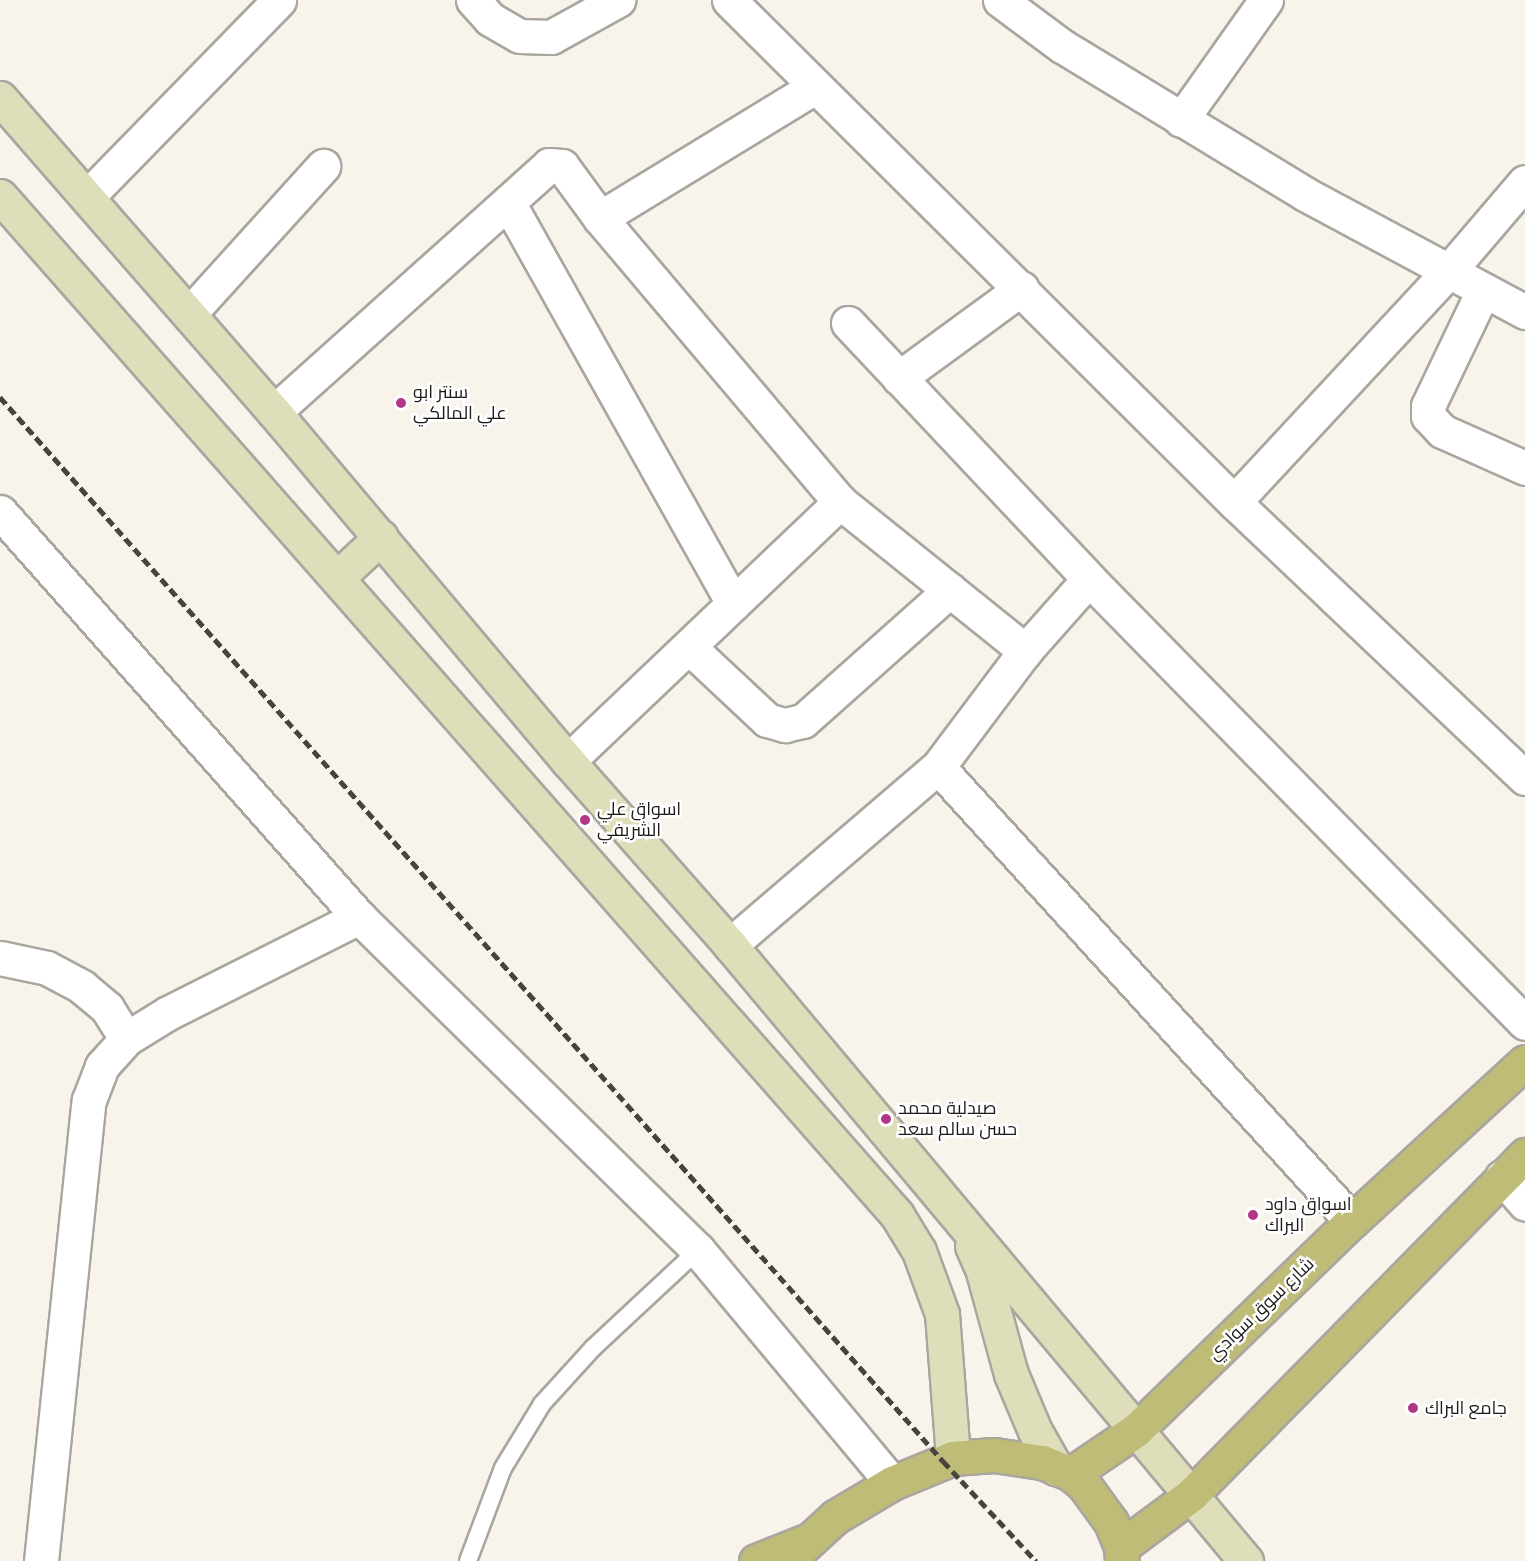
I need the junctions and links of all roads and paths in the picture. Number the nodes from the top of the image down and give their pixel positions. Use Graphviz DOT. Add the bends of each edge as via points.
graph roads {
  1 [pos="279,0"];
  2 [pos="473,0"];
  3 [pos="618,0"];
  4 [pos="729,0"];
  5 [pos="1000,0"];
  6 [pos="1266,0"];
  7 [pos="815,87"];
  8 [pos="0,98"];
  9 [pos="1181,120"];
  10 [pos="323,166"];
  11 [pos="1525,182"];
  12 [pos="0,196"];
  13 [pos="87,197"];
  14 [pos="509,204"];
  15 [pos="600,218"];
  16 [pos="1448,272"];
  17 [pos="1022,288"];
  18 [pos="1483,291"];
  19 [pos="1525,312"];
  20 [pos="189,314"];
  21 [pos="848,323"];
  22 [pos="898,378"];
  23 [pos="274,412"];
  24 [pos="1525,468"];
  25 [pos="840,502"];
  26 [pos="1234,502"];
  27 [pos="0,512"];
  28 [pos="381,537"];
  29 [pos="337,578"];
  30 [pos="1089,579"];
  31 [pos="950,590"];
  32 [pos="733,603"];
  33 [pos="689,647"];
  34 [pos="1025,651"];
  35 [pos="568,761"];
  36 [pos="938,767"];
  37 [pos="1525,778"];
  38 [pos="359,917"];
  39 [pos="730,945"];
  40 [pos="0,958"];
  41 [pos="1525,1023"];
  42 [pos="126,1039"];
  43 [pos="1525,1062"];
  44 [pos="1525,1155"];
  45 [pos="1502,1177"];
  46 [pos="1525,1203"];
  47 [pos="958,1217"];
  48 [pos="1352,1221"];
  49 [pos="698,1250"];
  50 [pos="1136,1430"];
  51 [pos="952,1458"];
  52 [pos="1063,1471"];
  53 [pos="892,1483"];
  54 [pos="1191,1495"];
  55 [pos="796,1551"];
  56 [pos="1122,1554"];
  57 [pos="40,1561"];
  58 [pos="468,1561"];
  59 [pos="756,1561"];
  60 [pos="1246,1561"];
  1 -- 13 [label="street"];
  2 -- 3 [label="street" via="490,19 520,36 551,37"];
  4 -- 7 [label="street"];
  5 -- 9 [label="street" via="1062,46"];
  6 -- 9 [label="street"];
  7 -- 15 [label="street"];
  7 -- 17 [label="street"];
  8 -- 13 [label="street"];
  9 -- 16 [label="street"];
  10 -- 20 [label="street"];
  11 -- 16 [label="street"];
  12 -- 29 [label="street"];
  13 -- 20 [label="street"];
  14 -- 15 [label="street" via="549,165 562,166"];
  14 -- 23 [label="street"];
  14 -- 32 [label="street"];
  15 -- 25 [label="street"];
  16 -- 18 [label="street"];
  16 -- 26 [label="street"];
  17 -- 22 [label="street"];
  17 -- 26 [label="street"];
  18 -- 19 [label="street"];
  18 -- 24 [label="street" via="1428,406 1428,416 1442,431"];
  20 -- 23 [label="street"];
  21 -- 22 [label="street"];
  22 -- 30 [label="street"];
  23 -- 28 [label="street"];
  25 -- 31 [label="street"];
  25 -- 32 [label="street"];
  26 -- 37 [label="street"];
  27 -- 38 [label="street"];
  28 -- 29 [label="street"];
  28 -- 35 [label="street"];
  29 -- 51 [label="street" via="897,1215 919,1251 942,1314"];
  30 -- 34 [label="street"];
  30 -- 41 [label="street"];
  31 -- 33 [label="street" via="803,722 785,725 767,720"];
  31 -- 34 [label="street"];
  32 -- 33 [label="street"];
  33 -- 35 [label="street"];
  34 -- 36 [label="street"];
  35 -- 39 [label="street"];
  36 -- 39 [label="street"];
  36 -- 48 [label="street"];
  38 -- 42 [label="street" via="168,1013"];
  38 -- 49 [label="street"];
  39 -- 47 [label="street"];
  40 -- 42 [label="street" via="47,968 82,987 107,1008"];
  42 -- 57 [label="street" via="102,1066 89,1100"];
  43 -- 48 [label="main road, شارع سوق سوادي"];
  44 -- 45 [label="main road"];
  45 -- 46 [label="street"];
  45 -- 54 [label="main road"];
  47 -- 50 [label="street"];
  47 -- 52 [label="street" via="982,1268 1011,1374 1035,1431"];
  48 -- 50 [label="main road, شارع سوق سوادي"];
  49 -- 53 [label="street"];
  49 -- 58 [label="lane" via="592,1348 542,1404 502,1468"];
  50 -- 52 [label="main road, شارع سوق سوادي"];
  50 -- 54 [label="street"];
  51 -- 52 [label="main road" via="1018,1457"];
  51 -- 53 [label="main road"];
  52 -- 56 [label="main road" via="1099,1503"];
  53 -- 55 [label="main road" via="835,1517"];
  54 -- 56 [label="main road"];
  54 -- 60 [label="street"];
  55 -- 59 [label="main road"];
}
